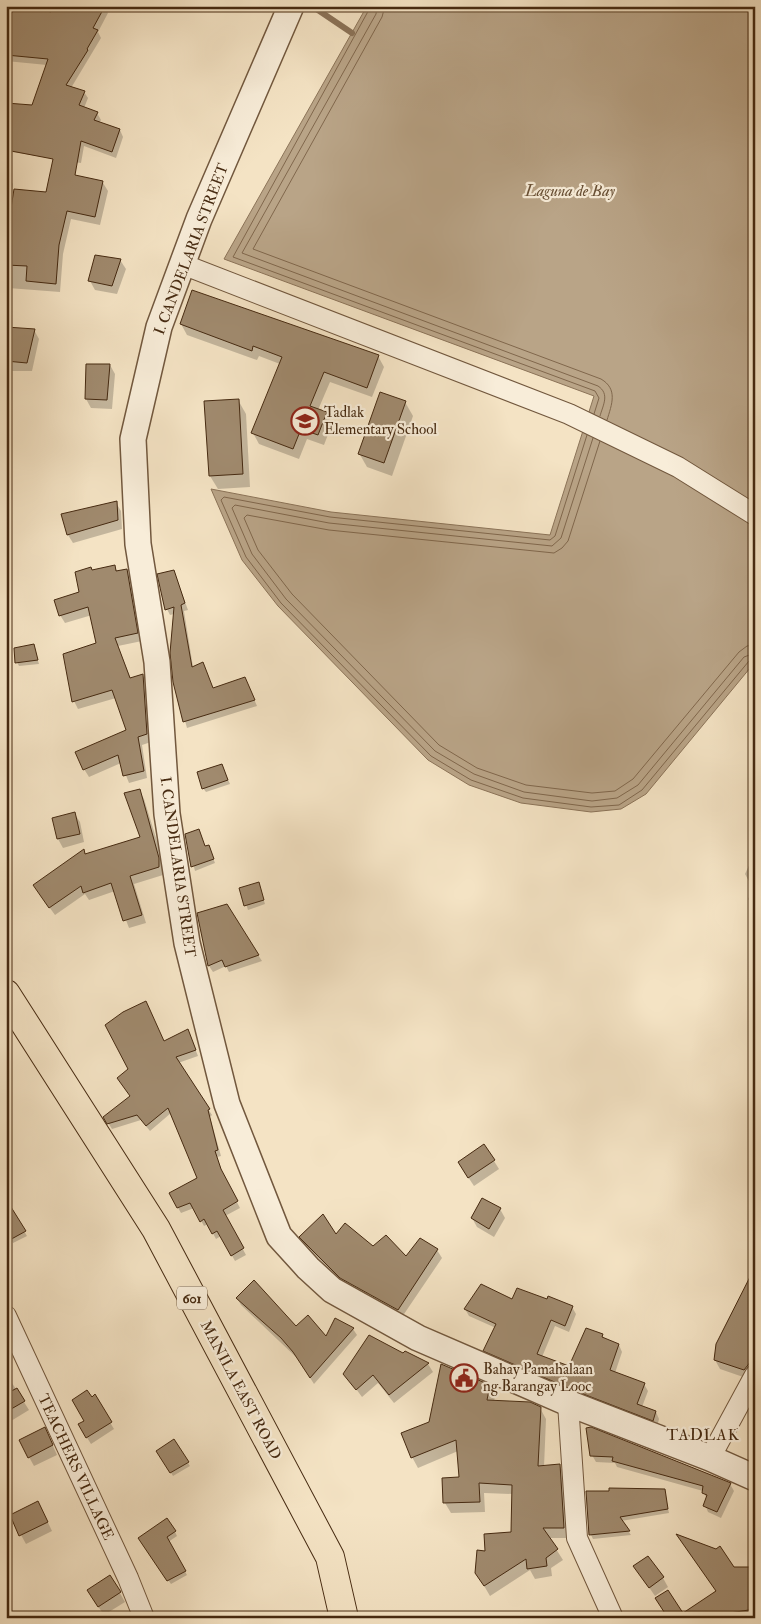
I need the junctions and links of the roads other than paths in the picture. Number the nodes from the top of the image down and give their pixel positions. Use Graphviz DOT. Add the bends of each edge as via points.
graph roads {
  1 [pos="290,8"];
  2 [pos="182,264"];
  3 [pos="755,516"];
  4 [pos="6,994"];
  5 [pos="6,1316"];
  6 [pos="755,1375"];
  7 [pos="568,1403"];
  8 [pos="710,1458"];
  9 [pos="755,1478"];
  10 [pos="144,1618"];
  11 [pos="344,1618"];
  12 [pos="613,1618"];
  1 -- 2 [label="street, I. CANDELARIA STREET"];
  2 -- 3 [label="street" via="570,414 678,466"];
  2 -- 7 [label="street, I. CANDELARIA STREET" via="159,326 133,439 138,544 157,662 167,814 187,943 227,1104 279,1236 332,1290 418,1338"];
  4 -- 11 [label="main road, MANILA EAST ROAD / 601" via="156,1229 330,1557"];
  5 -- 10 [label="street, TEACHERS VILLAGE"];
  6 -- 8 [label="street"];
  7 -- 8 [label="street, I. CANDELARIA STREET"];
  7 -- 12 [label="street" via="577,1538"];
  8 -- 9 [label="street, I. CANDELARIA STREET"];
}
